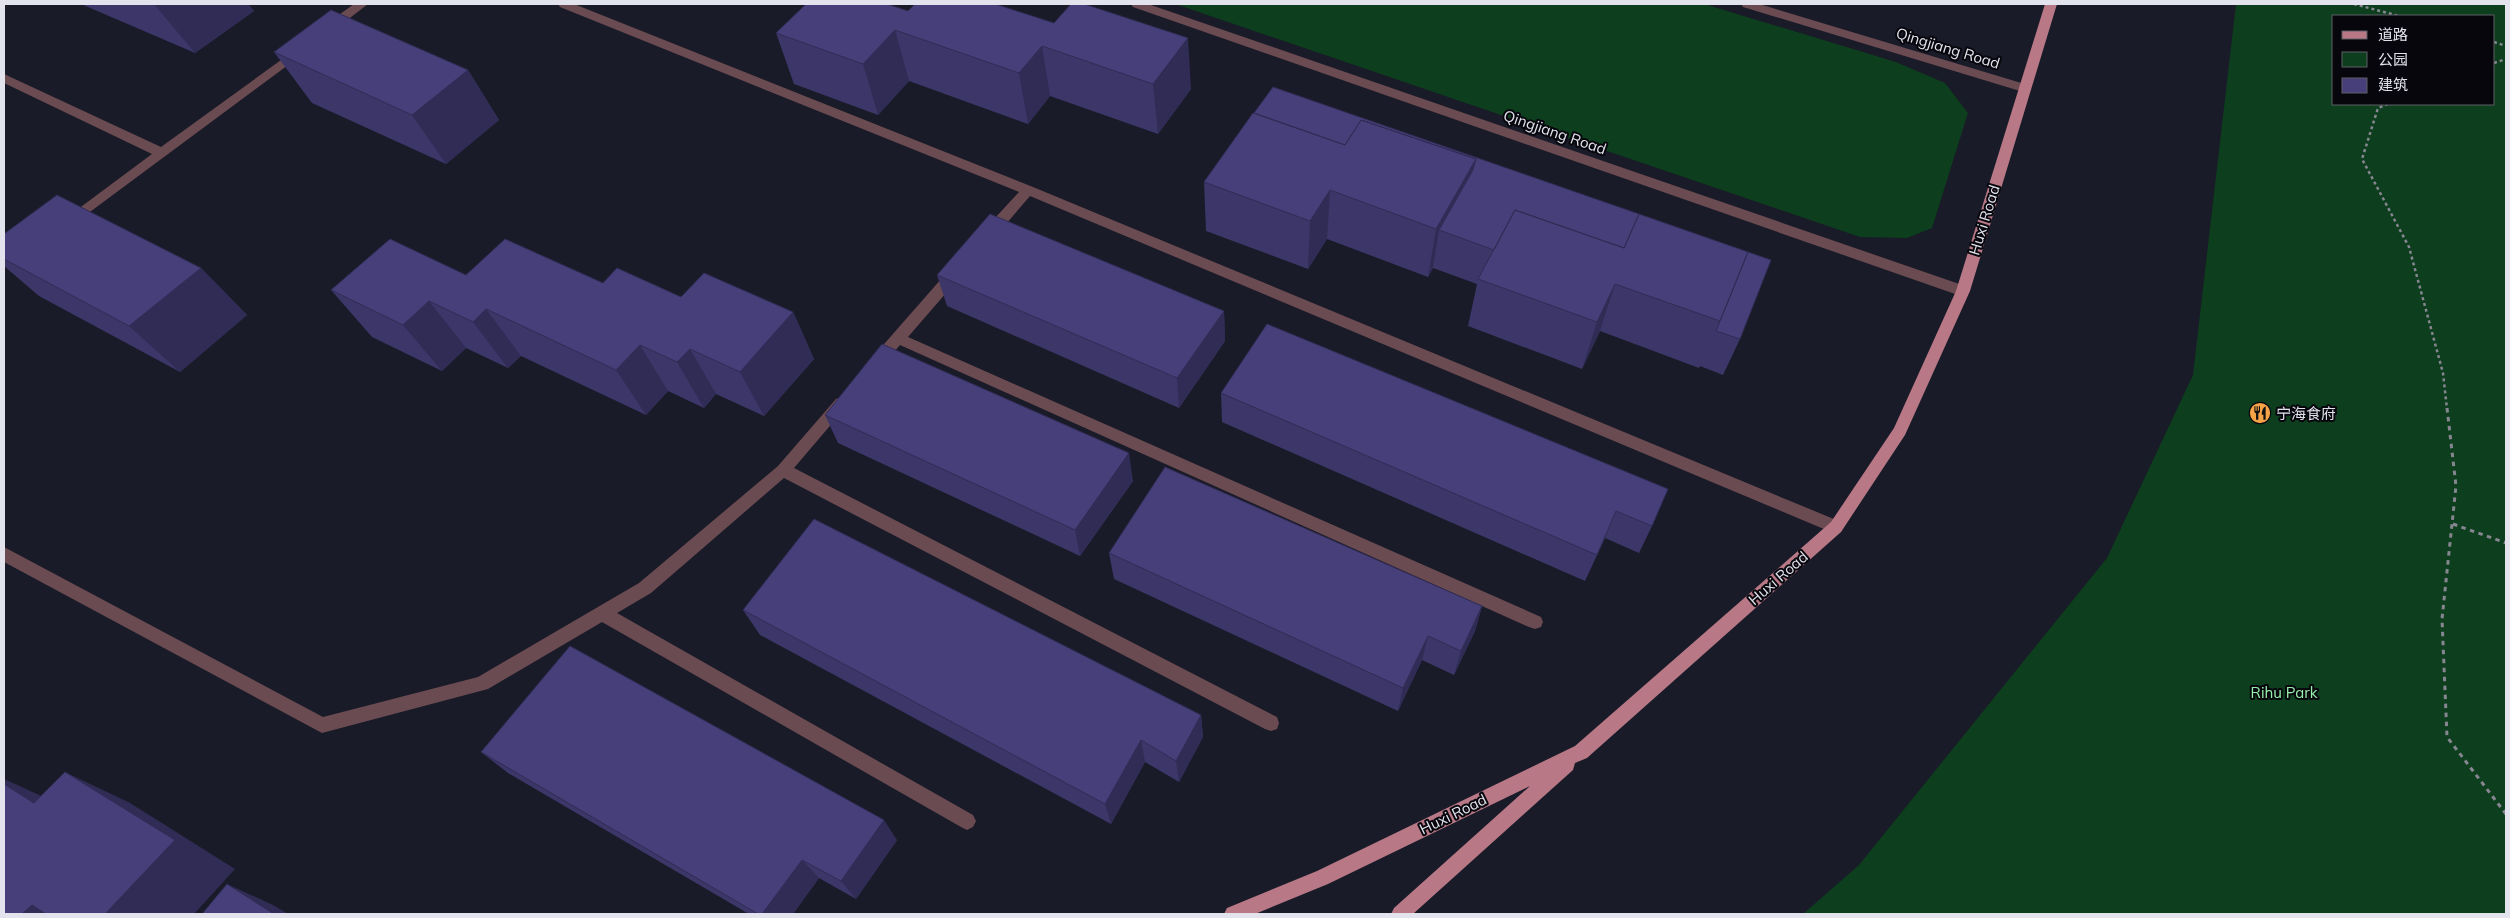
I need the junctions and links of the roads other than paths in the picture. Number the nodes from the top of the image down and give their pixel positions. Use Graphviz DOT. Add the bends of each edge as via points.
graph roads {
  1 [pos="362,4"];
  2 [pos="564,4"];
  3 [pos="1137,4"];
  4 [pos="1747,4"];
  5 [pos="2051,4"];
  6 [pos="322,34"];
  7 [pos="306,46"];
  8 [pos="4,78"];
  9 [pos="2024,88"];
  10 [pos="162,153"];
  11 [pos="1028,190"];
  12 [pos="59,230"];
  13 [pos="978,247"];
  14 [pos="965,261"];
  15 [pos="1963,291"];
  16 [pos="898,338"];
  17 [pos="866,375"];
  18 [pos="853,389"];
  19 [pos="784,470"];
  20 [pos="1836,527"];
  21 [pos="4,554"];
  22 [pos="602,613"];
  23 [pos="1535,622"];
  24 [pos="1270,723"];
  25 [pos="1581,752"];
  26 [pos="967,821"];
  27 [pos="1233,914"];
  28 [pos="1400,914"];
  1 -- 6 [label="street"];
  2 -- 11 [label="street"];
  3 -- 15 [label="street, Qingjiang Road"];
  4 -- 9 [label="street, Qingjiang Road"];
  5 -- 9 [label="main road, Huxi Road"];
  7 -- 10 [label="street"];
  8 -- 10 [label="street"];
  9 -- 15 [label="main road, Huxi Road"];
  10 -- 12 [label="street"];
  11 -- 13 [label="street"];
  11 -- 20 [label="street"];
  14 -- 16 [label="street"];
  15 -- 20 [label="main road, Huxi Road" via="1900,431"];
  16 -- 17 [label="street"];
  16 -- 23 [label="street"];
  18 -- 19 [label="street"];
  19 -- 22 [label="street" via="645,588"];
  19 -- 24 [label="street"];
  20 -- 25 [label="main road, Huxi Road"];
  21 -- 22 [label="street" via="322,725 482,684"];
  22 -- 26 [label="street"];
  25 -- 27 [label="main road, Huxi Road" via="1322,878"];
  25 -- 28 [label="main road"];
}
